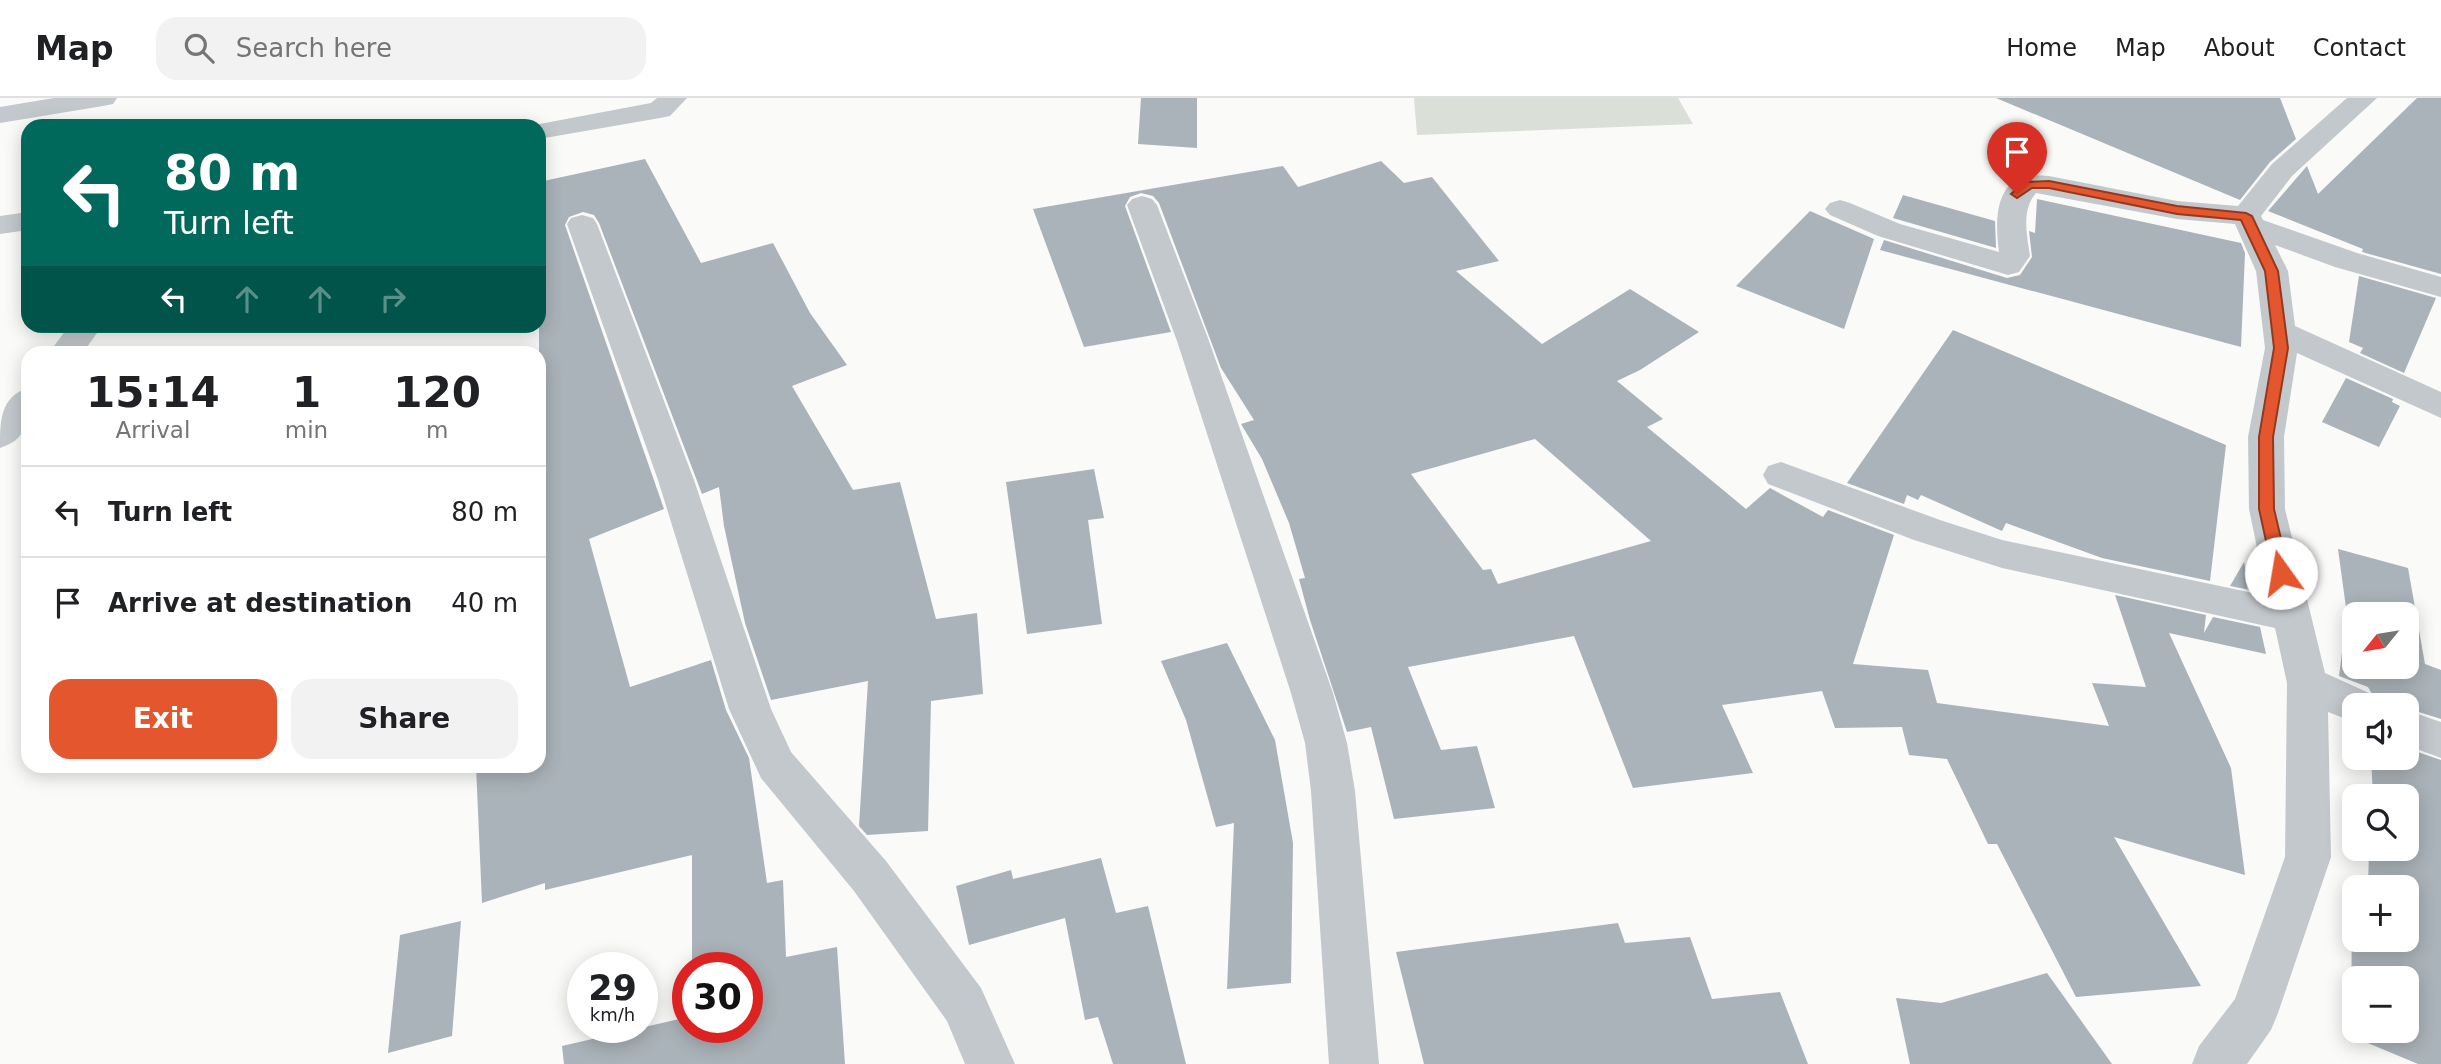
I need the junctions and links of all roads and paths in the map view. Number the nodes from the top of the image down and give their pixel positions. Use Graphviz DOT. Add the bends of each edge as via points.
graph roads {
  1 [pos="103,98"];
  2 [pos="673,98"];
  3 [pos="2364,98"];
  4 [pos="0,115"];
  5 [pos="546,130"];
  6 [pos="1142,205"];
  7 [pos="1840,209"];
  8 [pos="2249,221"];
  9 [pos="21,222"];
  10 [pos="582,224"];
  11 [pos="0,225"];
  12 [pos="2441,287"];
  13 [pos="2279,332"];
  14 [pos="2441,406"];
  15 [pos="21,409"];
  16 [pos="0,436"];
  17 [pos="1782,475"];
  18 [pos="2291,616"];
  19 [pos="2307,683"];
  20 [pos="2342,699"];
  21 [pos="2419,732"];
  22 [pos="2441,740"];
  23 [pos="990,1064"];
  24 [pos="1354,1064"];
  25 [pos="2217,1064"];
  1 -- 4 [label="street"];
  2 -- 5 [label="street" via="660,110"];
  3 -- 8 [label="street" via="2282,170"];
  6 -- 24 [label="street" via="1193,341 1326,743"];
  7 -- 8 [label="street" via="1889,230 2008,265 2015,257 2012,206 2029,184"];
  8 -- 12 [label="street" via="2346,260"];
  8 -- 13 [label="street" via="2272,271"];
  9 -- 11 [label="street"];
  10 -- 23 [label="street" via="676,480 750,709 776,765 870,876 964,1006"];
  13 -- 14 [label="street"];
  13 -- 18 [label="street" via="2281,348 2266,437 2267,509"];
  15 -- 16 [label="street"];
  17 -- 18 [label="street" via="2002,554"];
  18 -- 19 [label="street"];
  19 -- 20 [label="street"];
  19 -- 25 [label="street" via="2308,857 2254,1013"];
  21 -- 22 [label="street"];
}
